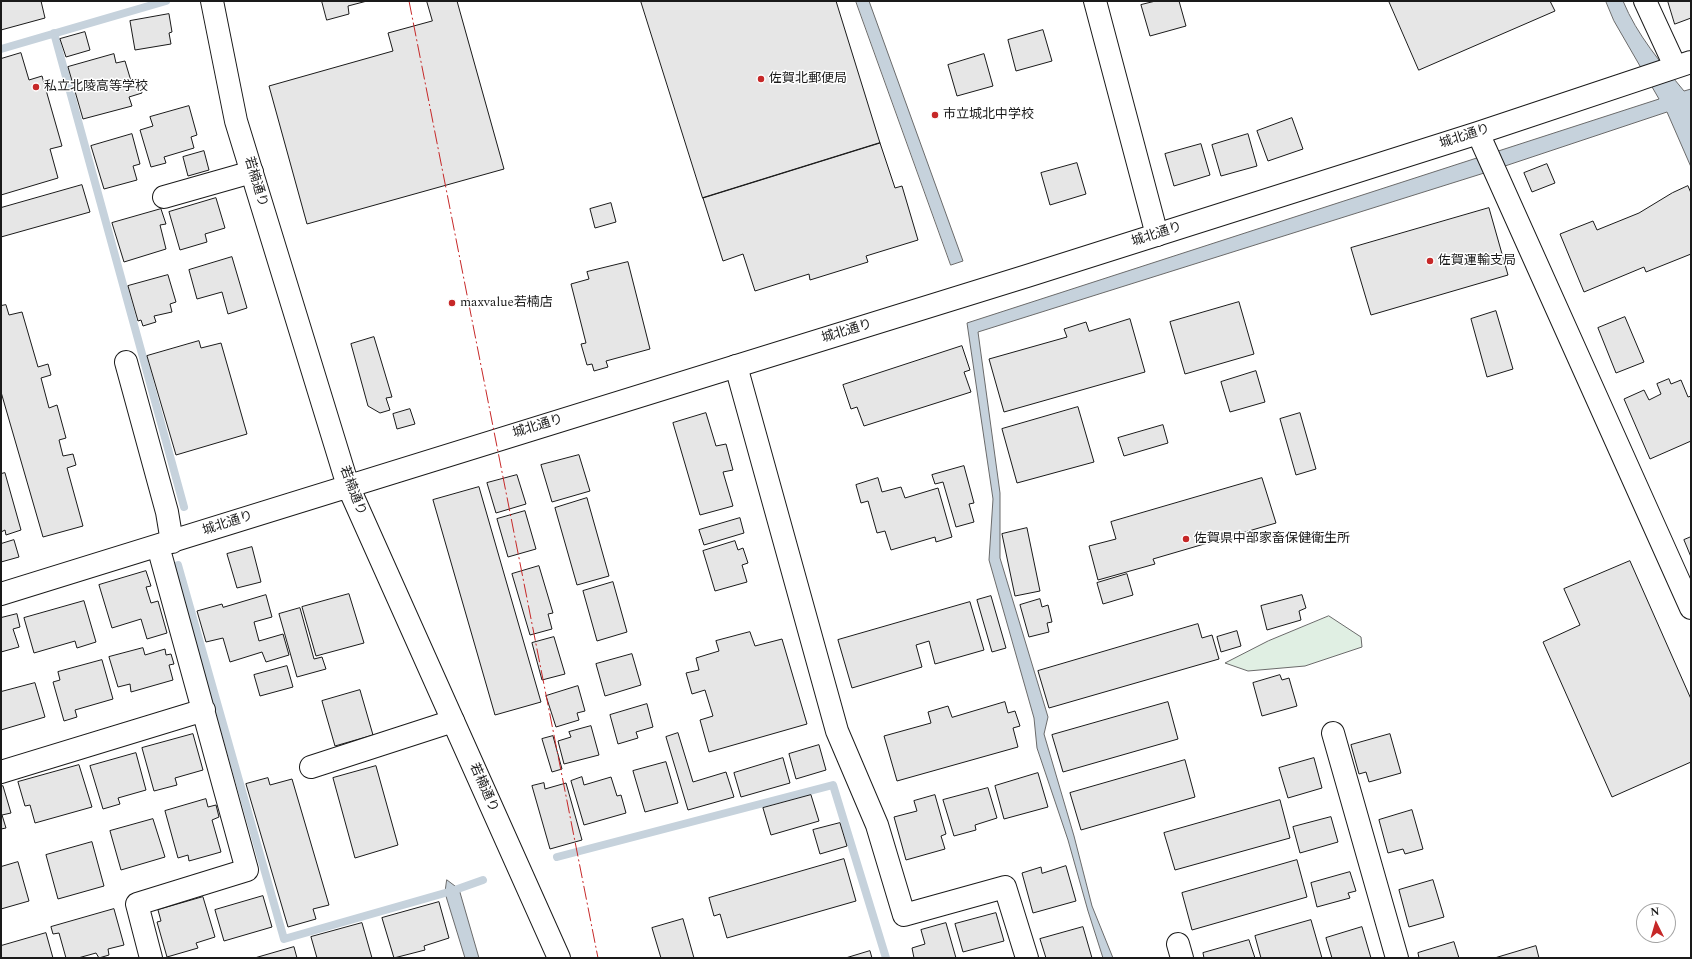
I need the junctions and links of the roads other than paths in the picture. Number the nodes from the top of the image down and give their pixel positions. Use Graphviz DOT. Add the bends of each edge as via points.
graph roads {
  1 [pos="212,1"];
  2 [pos="1095,1"];
  3 [pos="1645,1"];
  4 [pos="1683,64"];
  5 [pos="1482,141"];
  6 [pos="252,172"];
  7 [pos="164,197"];
  8 [pos="1157,235"];
  9 [pos="126,362"];
  10 [pos="736,366"];
  11 [pos="348,486"];
  12 [pos="165,544"];
  13 [pos="1,594"];
  14 [pos="1691,608"];
  15 [pos="204,710"];
  16 [pos="453,721"];
  17 [pos="1333,733"];
  18 [pos="312,767"];
  19 [pos="1,772"];
  20 [pos="151,958"];
  21 [pos="559,958"];
  22 [pos="1027,958"];
  23 [pos="1397,958"];
  1 -- 6 [label="street, 若楠通り" via="236,121"];
  2 -- 8 [label="street"];
  3 -- 4 [label="street"];
  4 -- 5 [label="street, 城北通り" via="1640,78"];
  5 -- 8 [label="street, 城北通り"];
  5 -- 14 [label="street"];
  6 -- 7 [label="street"];
  6 -- 11 [label="street, 若楠通り"];
  8 -- 10 [label="street, 城北通り"];
  9 -- 12 [label="street" via="167,512"];
  10 -- 11 [label="street, 城北通り"];
  10 -- 22 [label="street" via="837,731 877,825 904,915 1005,887"];
  11 -- 12 [label="street, 城北通り"];
  11 -- 16 [label="street, 若楠通り"];
  12 -- 13 [label="street, 城北通り"];
  12 -- 15 [label="street"];
  15 -- 19 [label="street"];
  15 -- 20 [label="street" via="247,870 137,904"];
  16 -- 18 [label="street"];
  16 -- 21 [label="street, 若楠通り"];
  17 -- 23 [label="street"];
}
